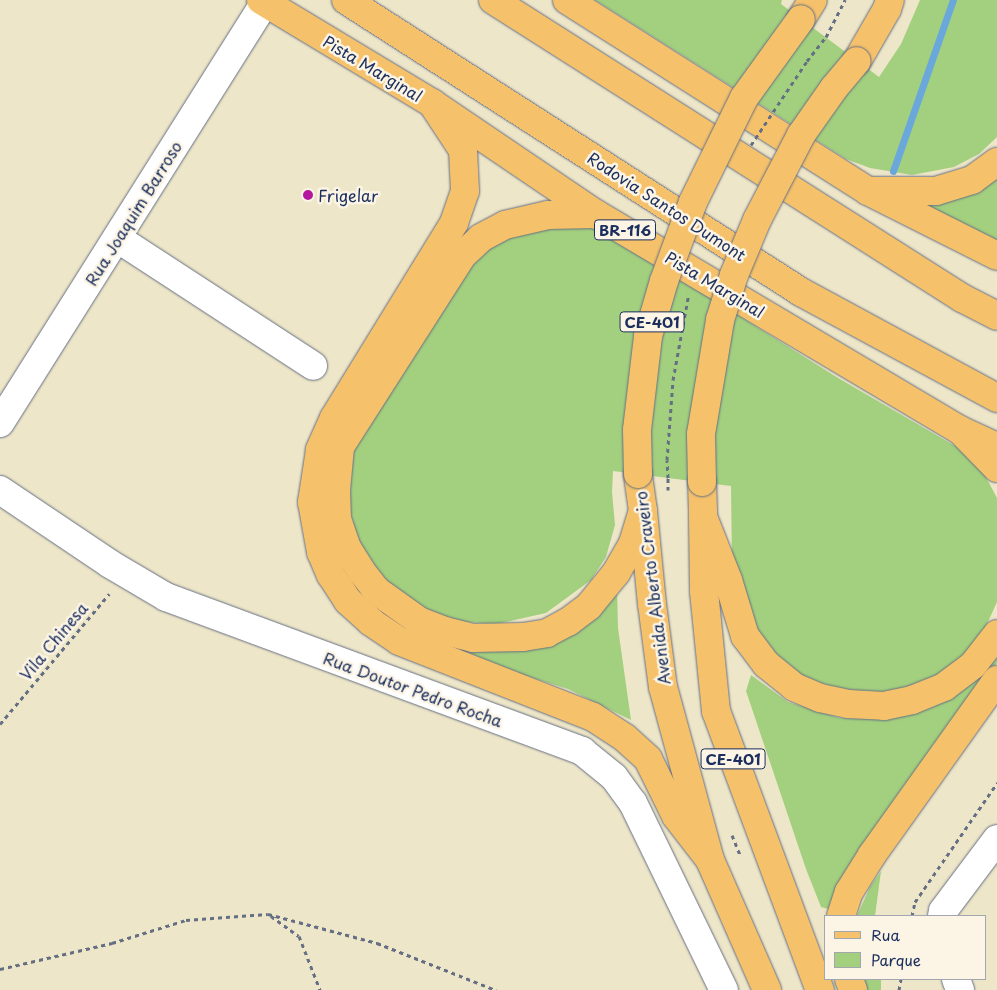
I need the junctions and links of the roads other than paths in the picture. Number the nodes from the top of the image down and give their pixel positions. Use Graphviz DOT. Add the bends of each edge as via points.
graph roads {
  1 [pos="346,0"];
  2 [pos="493,0"];
  3 [pos="567,0"];
  4 [pos="890,0"];
  5 [pos="263,1"];
  6 [pos="807,9"];
  7 [pos="432,103"];
  8 [pos="997,162"];
  9 [pos="868,190"];
  10 [pos="596,214"];
  11 [pos="117,238"];
  12 [pos="997,256"];
  13 [pos="997,316"];
  14 [pos="314,366"];
  15 [pos="997,398"];
  16 [pos="0,423"];
  17 [pos="960,430"];
  18 [pos="997,447"];
  19 [pos="997,468"];
  20 [pos="0,490"];
  21 [pos="643,511"];
  22 [pos="702,516"];
  23 [pos="997,634"];
  24 [pos="997,680"];
  25 [pos="997,839"];
  26 [pos="710,860"];
  27 [pos="841,915"];
  28 [pos="942,915"];
  29 [pos="724,990"];
  30 [pos="767,990"];
  31 [pos="820,990"];
  1 -- 15 [label="main road, Rodovia Santos Dumont / BR-116" via="801,292"];
  2 -- 13 [label="main road" via="962,298"];
  3 -- 9 [label="main road"];
  4 -- 22 [label="main road, CE-401, bridge" via="857,61 801,135 757,220 734,275 720,320 701,434"];
  5 -- 7 [label="main road, Pista Marginal / BR-116"];
  5 -- 11 [label="street, Rua Joaquim Barroso"];
  6 -- 21 [label="main road, Avenida Alberto Craveiro / CE-401, bridge" via="744,98 704,178 664,281 648,336 637,430"];
  7 -- 10 [label="main road, Pista Marginal / BR-116"];
  7 -- 26 [label="main road" via="463,150 465,191 454,224 334,418 320,450 312,502 321,552 348,601 399,641 585,713 625,738 648,759 676,816"];
  8 -- 9 [label="main road" via="972,180 936,191"];
  9 -- 12 [label="main road"];
  10 -- 17 [label="main road, Pista Marginal / BR-116"];
  10 -- 21 [label="main road" via="548,215 505,225 481,238 462,256 340,448 337,519 347,548 377,591 419,620 445,631 472,638 502,639 547,633 589,606 616,573 632,543"];
  11 -- 14 [label="street"];
  11 -- 16 [label="street, Rua Joaquim Barroso"];
  17 -- 18 [label="main road, Pista Marginal / BR-116"];
  17 -- 19 [label="main road"];
  20 -- 29 [label="street, Rua Doutor Pedro Rocha" via="166,597 582,751 614,777 633,803"];
  21 -- 26 [label="main road, Avenida Alberto Craveiro / CE-401" via="663,687"];
  22 -- 23 [label="main road" via="728,580 745,636 766,664 794,687 820,698 884,706 912,700 944,687 974,665"];
  22 -- 31 [label="main road, CE-401" via="704,590 716,710"];
  24 -- 27 [label="main road" via="872,855 849,892"];
  25 -- 28 [label="street"];
  26 -- 30 [label="main road, Avenida Alberto Craveiro / CE-401"];
}
